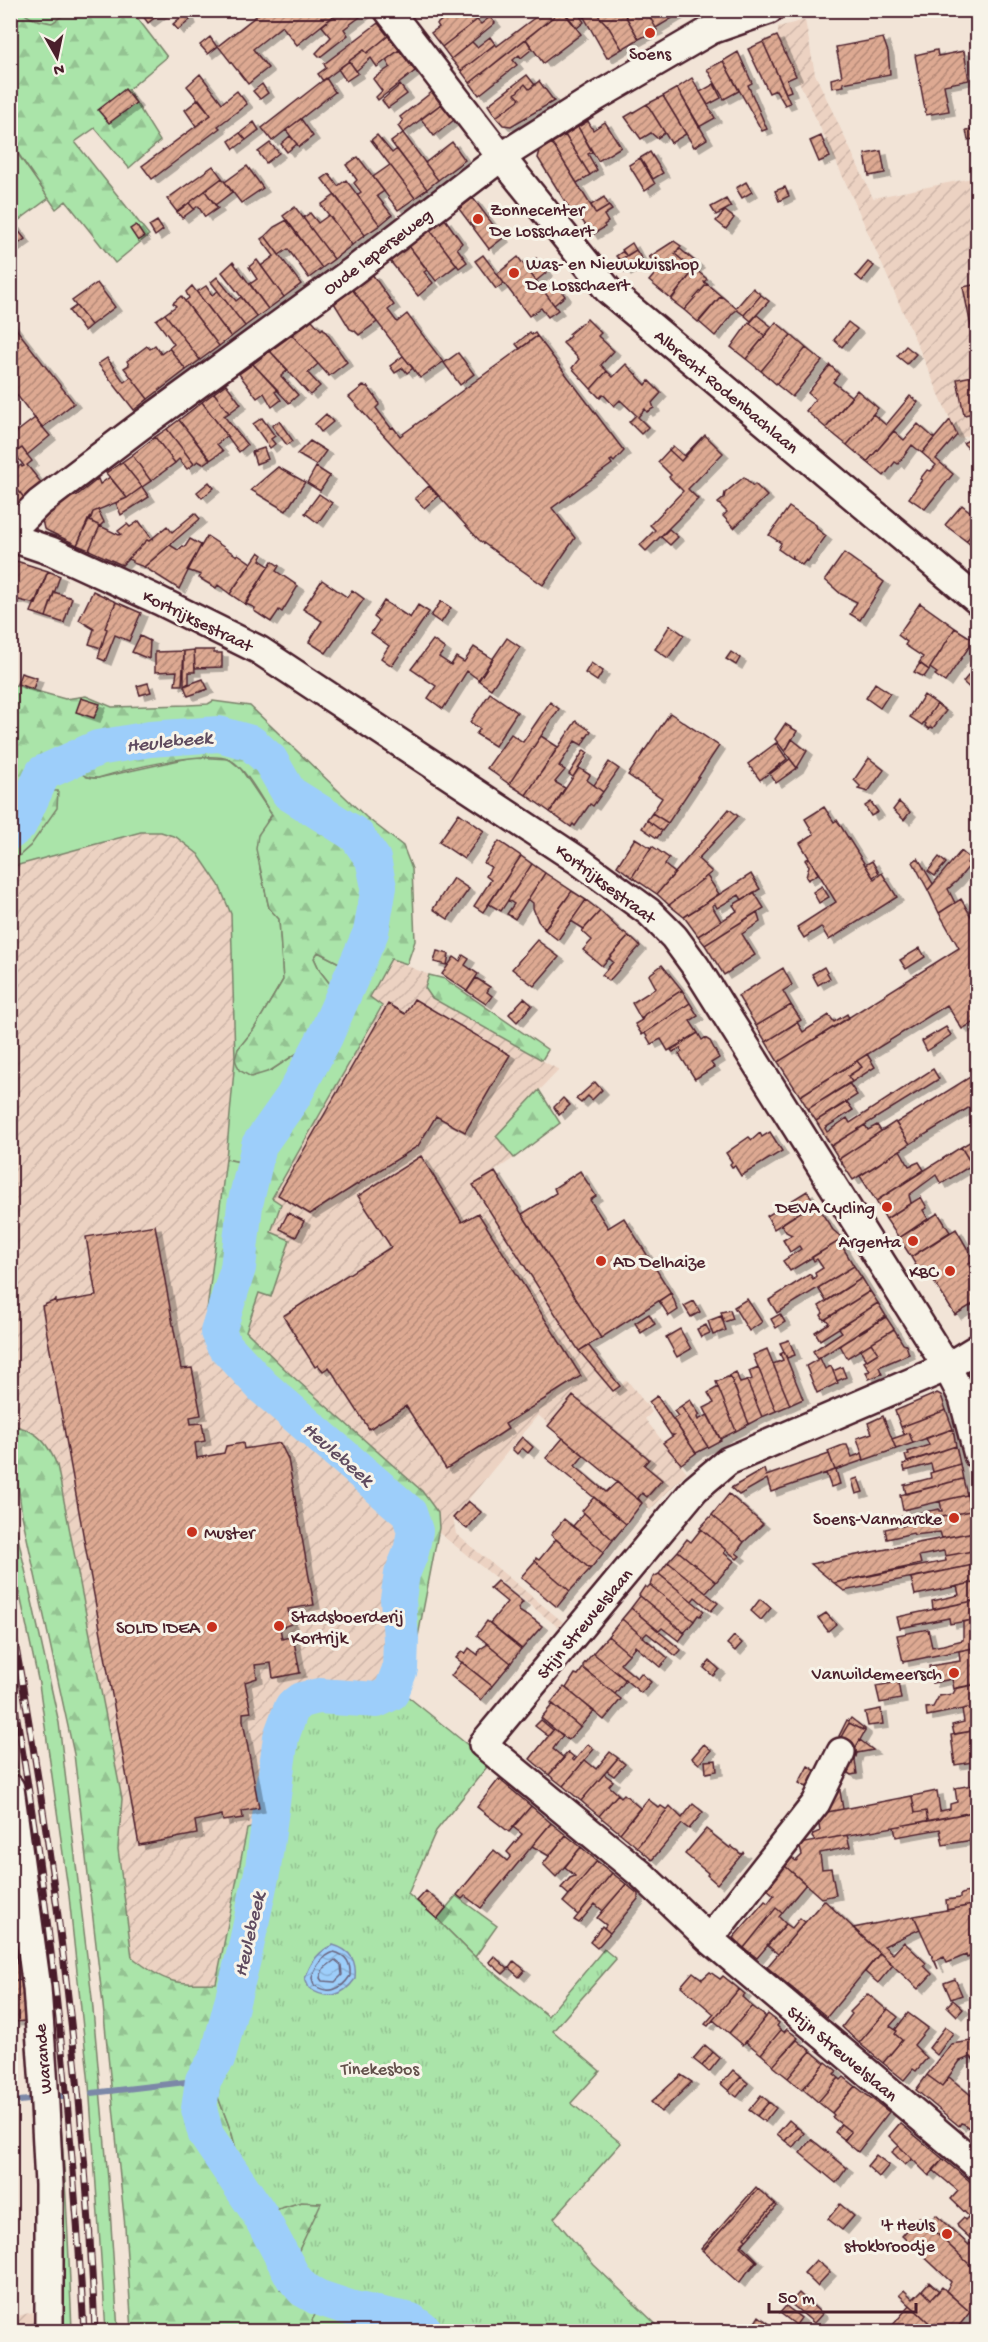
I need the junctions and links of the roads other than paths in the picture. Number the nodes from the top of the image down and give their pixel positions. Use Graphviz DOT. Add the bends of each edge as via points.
graph roads {
  1 [pos="388,10"];
  2 [pos="767,11"];
  3 [pos="501,157"];
  4 [pos="10,532"];
  5 [pos="10,537"];
  6 [pos="978,601"];
  7 [pos="978,1348"];
  8 [pos="947,1367"];
  9 [pos="978,1455"];
  10 [pos="842,1752"];
  11 [pos="10,1788"];
  12 [pos="709,1939"];
  13 [pos="978,2166"];
  14 [pos="49,2331"];
  1 -- 3 [label="street, Albrecht Rodenbachlaan"];
  2 -- 3 [label="street, Oude Ieperseweg" via="711,30"];
  3 -- 4 [label="street, Oude Ieperseweg" via="39,503"];
  3 -- 6 [label="street, Albrecht Rodenbachlaan" via="608,290"];
  5 -- 8 [label="street, Kortrijksestraat" via="51,551 259,650 579,861 649,912 696,966"];
  7 -- 8 [label="street"];
  8 -- 9 [label="street, Kortrijksestraat" via="963,1398"];
  8 -- 12 [label="street, Stijn Streuvelslaan" via="728,1461 695,1489 483,1744 642,1875"];
  10 -- 12 [label="street" via="816,1803"];
  11 -- 14 [label="street, Warande" via="37,1988 47,2124"];
  12 -- 13 [label="street, Stijn Streuvelslaan"];
}
